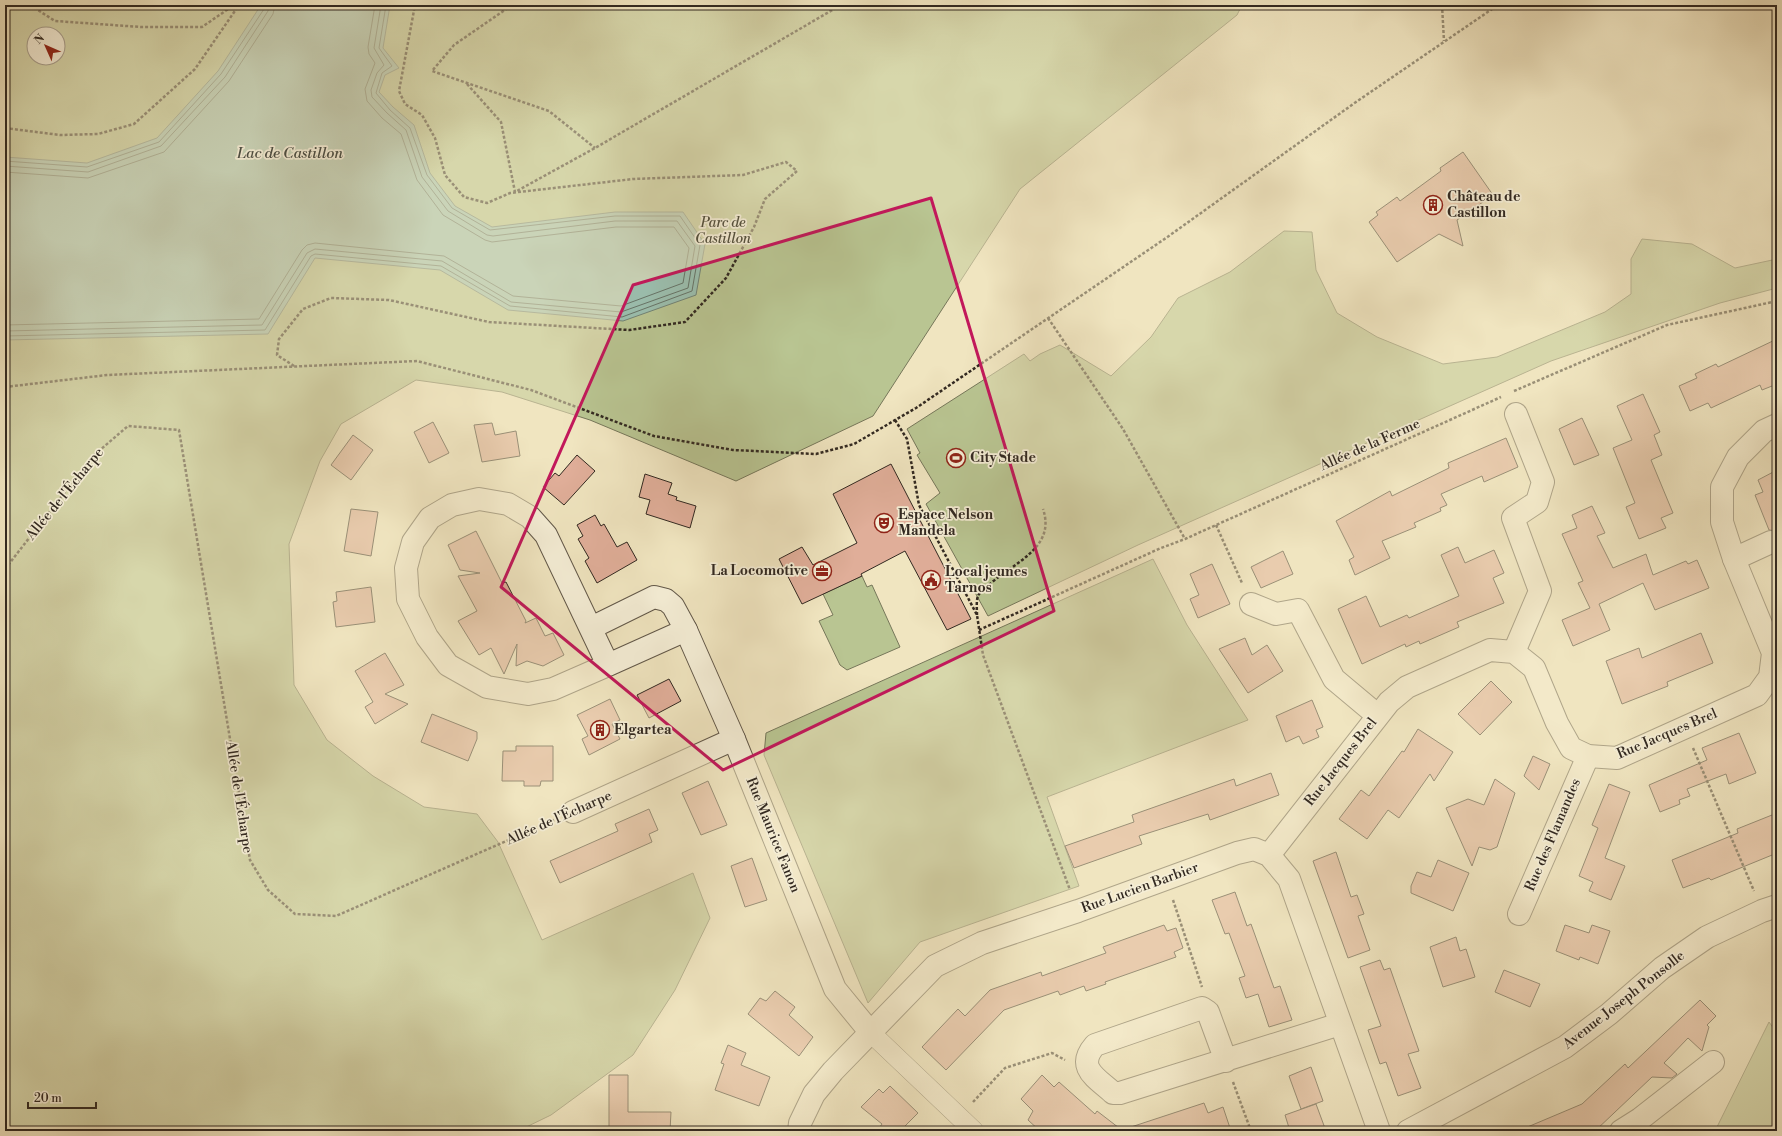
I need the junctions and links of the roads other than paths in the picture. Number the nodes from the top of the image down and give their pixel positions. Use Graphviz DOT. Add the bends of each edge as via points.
graph roads {
  1 [pos="1516,414"];
  2 [pos="1777,425"];
  3 [pos="1771,542"];
  4 [pos="1734,560"];
  5 [pos="1251,604"];
  6 [pos="591,628"];
  7 [pos="686,630"];
  8 [pos="1514,652"];
  9 [pos="608,665"];
  10 [pos="1774,678"];
  11 [pos="1377,716"];
  12 [pos="734,739"];
  13 [pos="1588,756"];
  14 [pos="573,812"];
  15 [pos="1269,855"];
  16 [pos="1777,906"];
  17 [pos="1519,914"];
  18 [pos="1340,1024"];
  19 [pos="871,1033"];
  20 [pos="1226,1061"];
  21 [pos="1713,1062"];
  22 [pos="799,1131"];
  23 [pos="974,1131"];
  24 [pos="1379,1131"];
  25 [pos="1408,1131"];
  26 [pos="1621,1131"];
  1 -- 8 [label="street" via="1543,482 1537,502 1513,518 1540,591"];
  2 -- 4 [label="street, Rue Jacques Brel" via="1764,431 1738,457 1722,487 1722,522"];
  3 -- 4 [label="street"];
  4 -- 10 [label="street, Rue Jacques Brel" via="1773,653"];
  5 -- 11 [label="street" via="1276,614 1298,610 1334,679"];
  6 -- 7 [label="street, Rue Maurice Fanon" via="654,597 666,600 673,606"];
  6 -- 9 [label="street"];
  6 -- 9 [label="street" via="546,535 530,517 508,504 479,499 452,505 430,518 413,542 406,568 408,599 427,637 448,665 487,687 528,694 553,689"];
  7 -- 9 [label="street"];
  7 -- 12 [label="street, Rue Maurice Fanon"];
  8 -- 11 [label="street, Rue Jacques Brel" via="1490,650 1407,687"];
  8 -- 13 [label="street, Rue Jacques Brel" via="1534,668 1557,723 1571,748"];
  10 -- 13 [label="street, Rue Jacques Brel" via="1757,695 1617,758"];
  11 -- 15 [label="street, Rue Jacques Brel"];
  12 -- 14 [label="street, Allée de l'Écharpe"];
  12 -- 19 [label="street, Rue Maurice Fanon" via="835,989"];
  13 -- 17 [label="street, Rue des Flamandes"];
  15 -- 18 [label="street" via="1289,879"];
  15 -- 19 [label="street, Rue Lucien Barbier" via="1254,849 1237,853 1078,912 982,943 936,966"];
  16 -- 25 [label="street, Avenue Joseph Ponsolle" via="1707,937 1662,968 1609,1014 1565,1047"];
  18 -- 20 [label="street"];
  18 -- 24 [label="street"];
  19 -- 22 [label="street, Rue Lucien Barbier" via="814,1094 800,1123"];
  19 -- 23 [label="street"];
  20 -- 20 [label="street" via="1208,1012 1202,1008 1095,1045 1086,1063 1089,1071 1113,1093 1120,1093"];
  21 -- 26 [label="street"];
}
